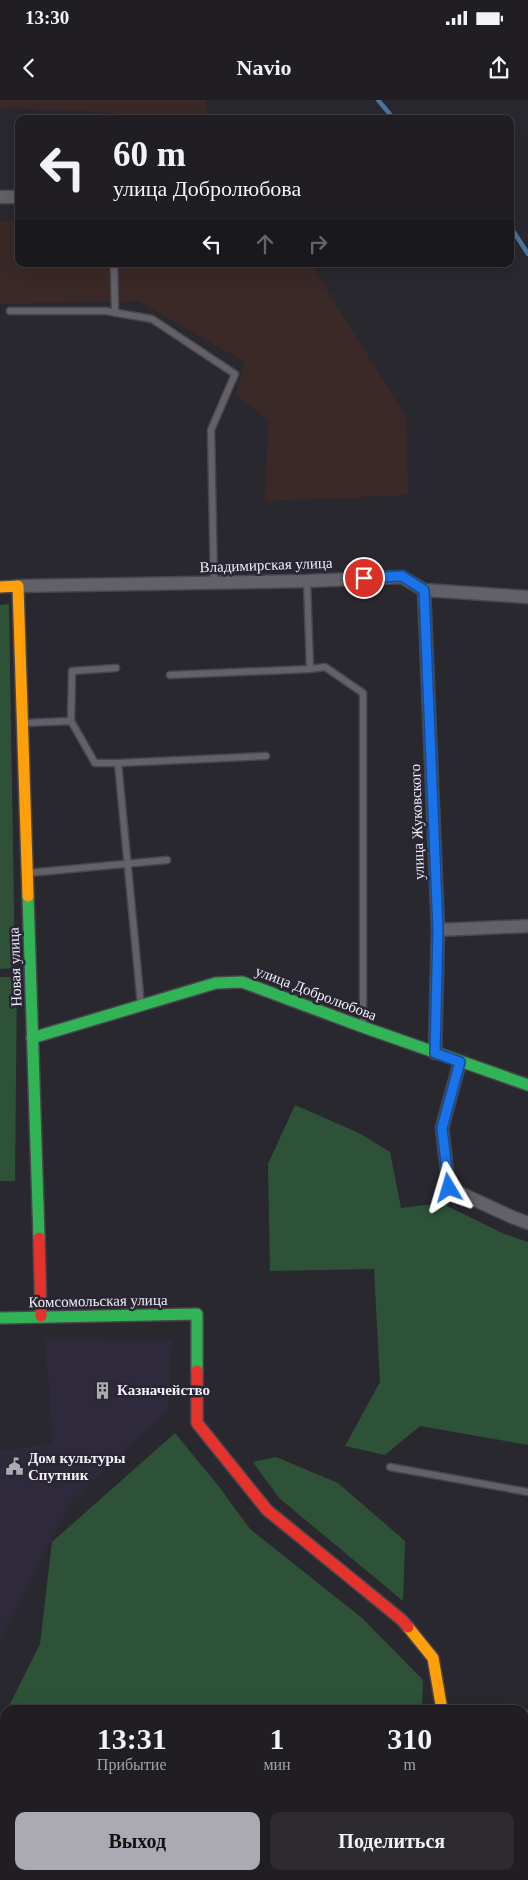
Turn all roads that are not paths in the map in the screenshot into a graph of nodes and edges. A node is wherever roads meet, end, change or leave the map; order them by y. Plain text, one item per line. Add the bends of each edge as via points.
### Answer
1 (15, 197) edge
2 (0, 198) edge
3 (114, 267) edge
4 (10, 311) dead end
5 (115, 312) junction
6 (307, 581) junction
7 (214, 583) junction
8 (18, 586) junction
9 (0, 587) edge
10 (424, 590) junction
11 (528, 597) edge
12 (116, 668) dead end
13 (310, 670) junction
14 (170, 676) dead end
15 (71, 721) junction
16 (23, 724) junction
17 (266, 756) dead end
18 (118, 763) junction
19 (167, 860) dead end
20 (128, 863) junction
21 (27, 873) junction
22 (528, 926) edge
23 (438, 930) junction
24 (141, 1006) junction
25 (363, 1028) junction
26 (32, 1038) junction
27 (435, 1053) junction
28 (460, 1062) junction
29 (528, 1085) edge
30 (528, 1223) edge
31 (41, 1316) junction
32 (0, 1318) edge
33 (390, 1467) dead end
34 (528, 1492) edge
35 (441, 1705) edge

1 - 2 street
3 - 5 lane
4 - 5 lane
5 - 7 lane via 152,319 235,374 211,430
6 - 7 street, Владимирская улица
6 - 10 street, Владимирская улица via 402,576
6 - 13 lane
7 - 8 street, Владимирская улица
8 - 9 street, Владимирская улица
8 - 16 street, Новая улица
10 - 11 street, Владимирская улица
10 - 23 street, улица Жуковского
12 - 15 lane via 72,671
13 - 14 lane
13 - 25 lane via 325,667 363,692
15 - 16 lane
15 - 18 lane via 95,763
16 - 21 street, Новая улица
17 - 18 lane
18 - 20 lane
19 - 20 lane
20 - 21 lane
20 - 24 lane
21 - 26 street, Новая улица
22 - 23 street
23 - 27 street, улица Жуковского
24 - 25 street, улица Добролюбова via 216,983 242,982
24 - 26 street, улица Добролюбова
25 - 27 street, улица Добролюбова
26 - 31 street, Новая улица
27 - 28 street, улица Добролюбова
28 - 29 street, улица Добролюбова
28 - 30 street via 442,1128 449,1188
31 - 32 street, Комсомольская улица
31 - 35 street, Комсомольская улица via 197,1314 197,1423 267,1510 402,1620 433,1658
33 - 34 lane

